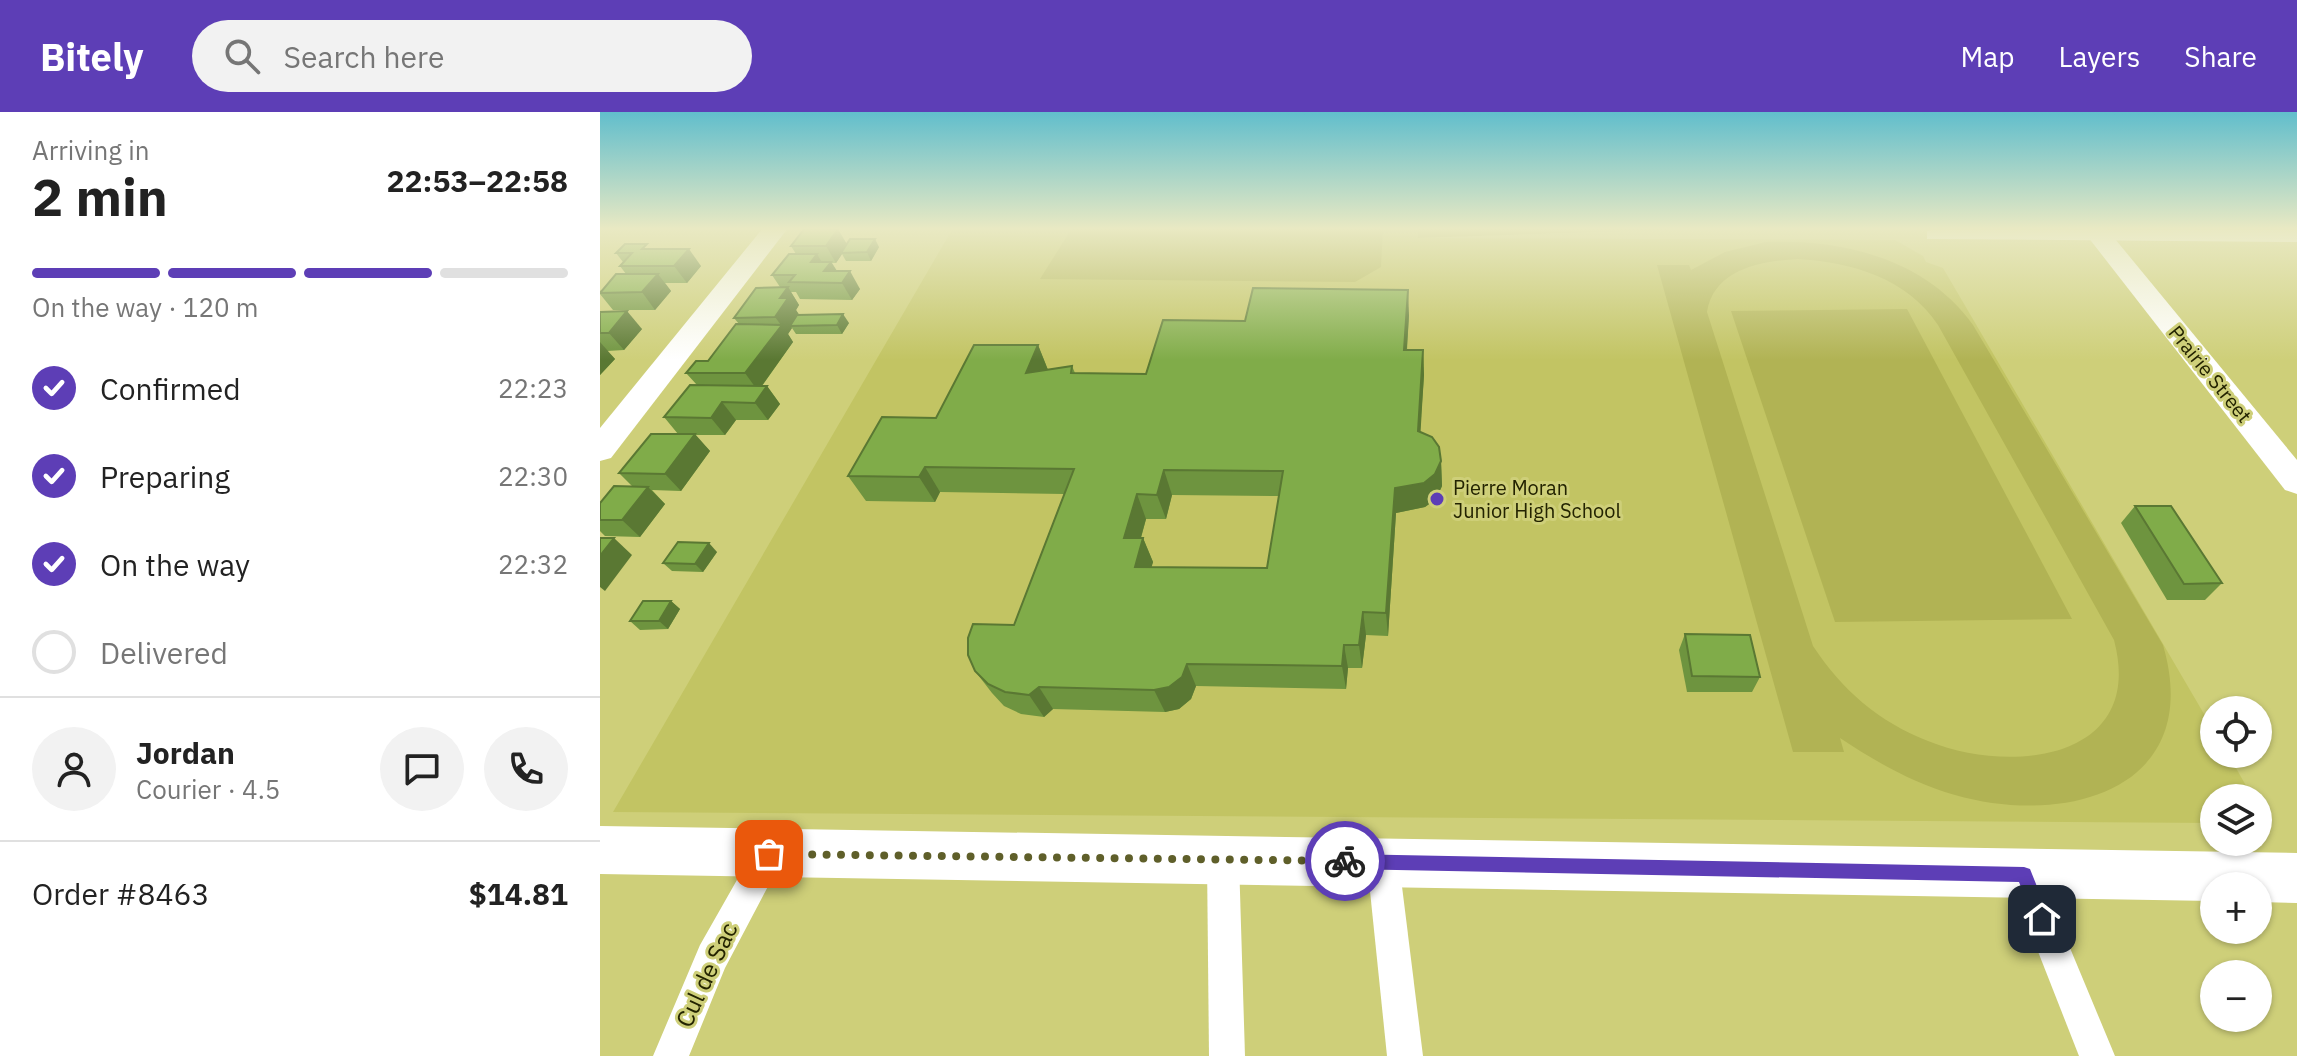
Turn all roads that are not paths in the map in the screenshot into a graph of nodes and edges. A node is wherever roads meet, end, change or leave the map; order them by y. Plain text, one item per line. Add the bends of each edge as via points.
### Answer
1 (741, 272) edge
2 (2128, 272) edge
3 (602, 446) edge
4 (2297, 482) edge
5 (600, 850) edge
6 (769, 854) junction
7 (1223, 860) junction
8 (1383, 862) junction
9 (2024, 875) junction
10 (2297, 878) edge
11 (671, 1056) edge
12 (1227, 1056) edge
13 (1405, 1056) edge
14 (2097, 1056) edge

1 - 3 main road
2 - 4 main road, Prairie Street
5 - 6 main road
6 - 7 main road
6 - 11 street, Cul de Sac via 712,957
7 - 8 main road
7 - 12 street
8 - 9 main road
8 - 13 street
9 - 10 main road
9 - 14 street

